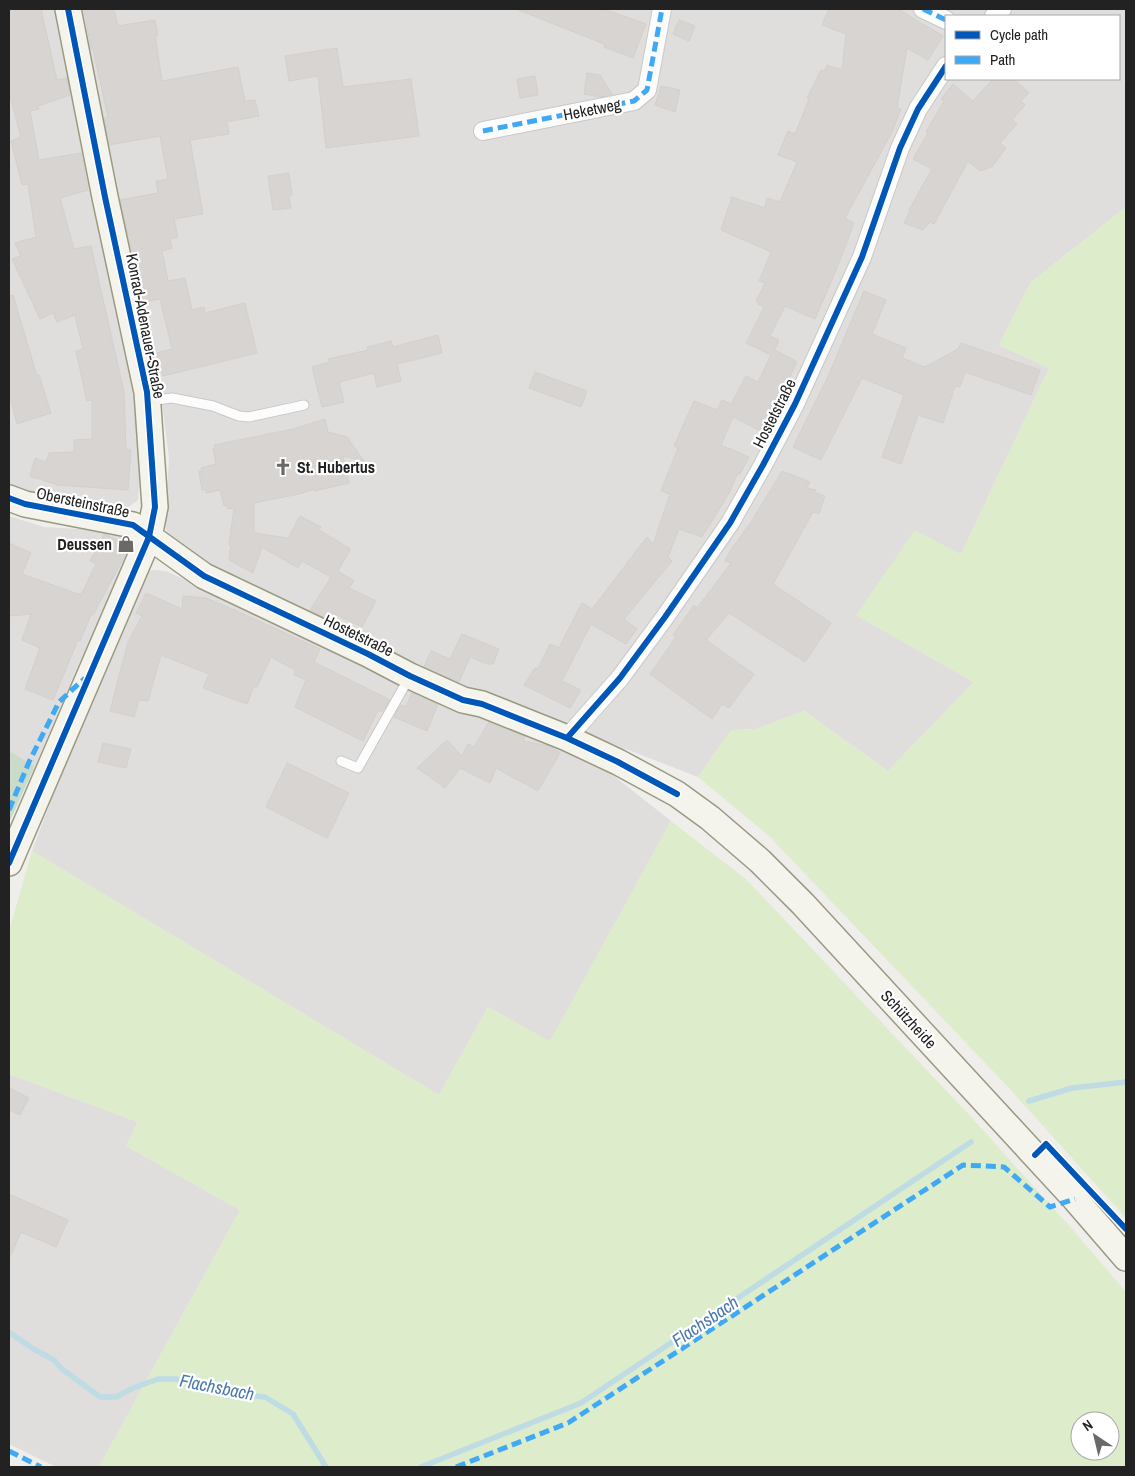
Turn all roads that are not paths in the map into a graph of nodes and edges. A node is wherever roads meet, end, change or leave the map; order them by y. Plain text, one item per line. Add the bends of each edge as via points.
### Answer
1 (68, 9) edge
2 (662, 9) edge
3 (924, 9) edge
4 (945, 20) edge
5 (945, 68) edge
6 (483, 131) dead end
7 (148, 400) junction
8 (304, 405) dead end
9 (9, 498) edge
10 (149, 537) junction
11 (410, 676) junction
12 (567, 738) junction
13 (341, 761) dead end
14 (678, 794) joint
15 (9, 863) edge
16 (1126, 1258) edge

1 - 7 street, Konrad-Adenauer-Straße
2 - 6 street, Heketweg via 647,90 634,100
3 - 4 street
5 - 12 street, Hostetstraße via 918,109 883,194 862,257 795,404 763,465 730,523 664,618 620,678
7 - 8 lane via 172,398 249,417
7 - 10 street, Konrad-Adenauer-Straße via 154,507
9 - 10 street, Obersteinstraße via 132,525
10 - 11 street, Hostetstraße via 204,576
10 - 15 street, Konrad-Adenauer-Straße
11 - 12 street, Hostetstraße via 463,700 482,704
11 - 13 lane via 358,768
12 - 14 street, Hostetstraße
14 - 16 street, Schützheide via 760,861 797,898 989,1104

